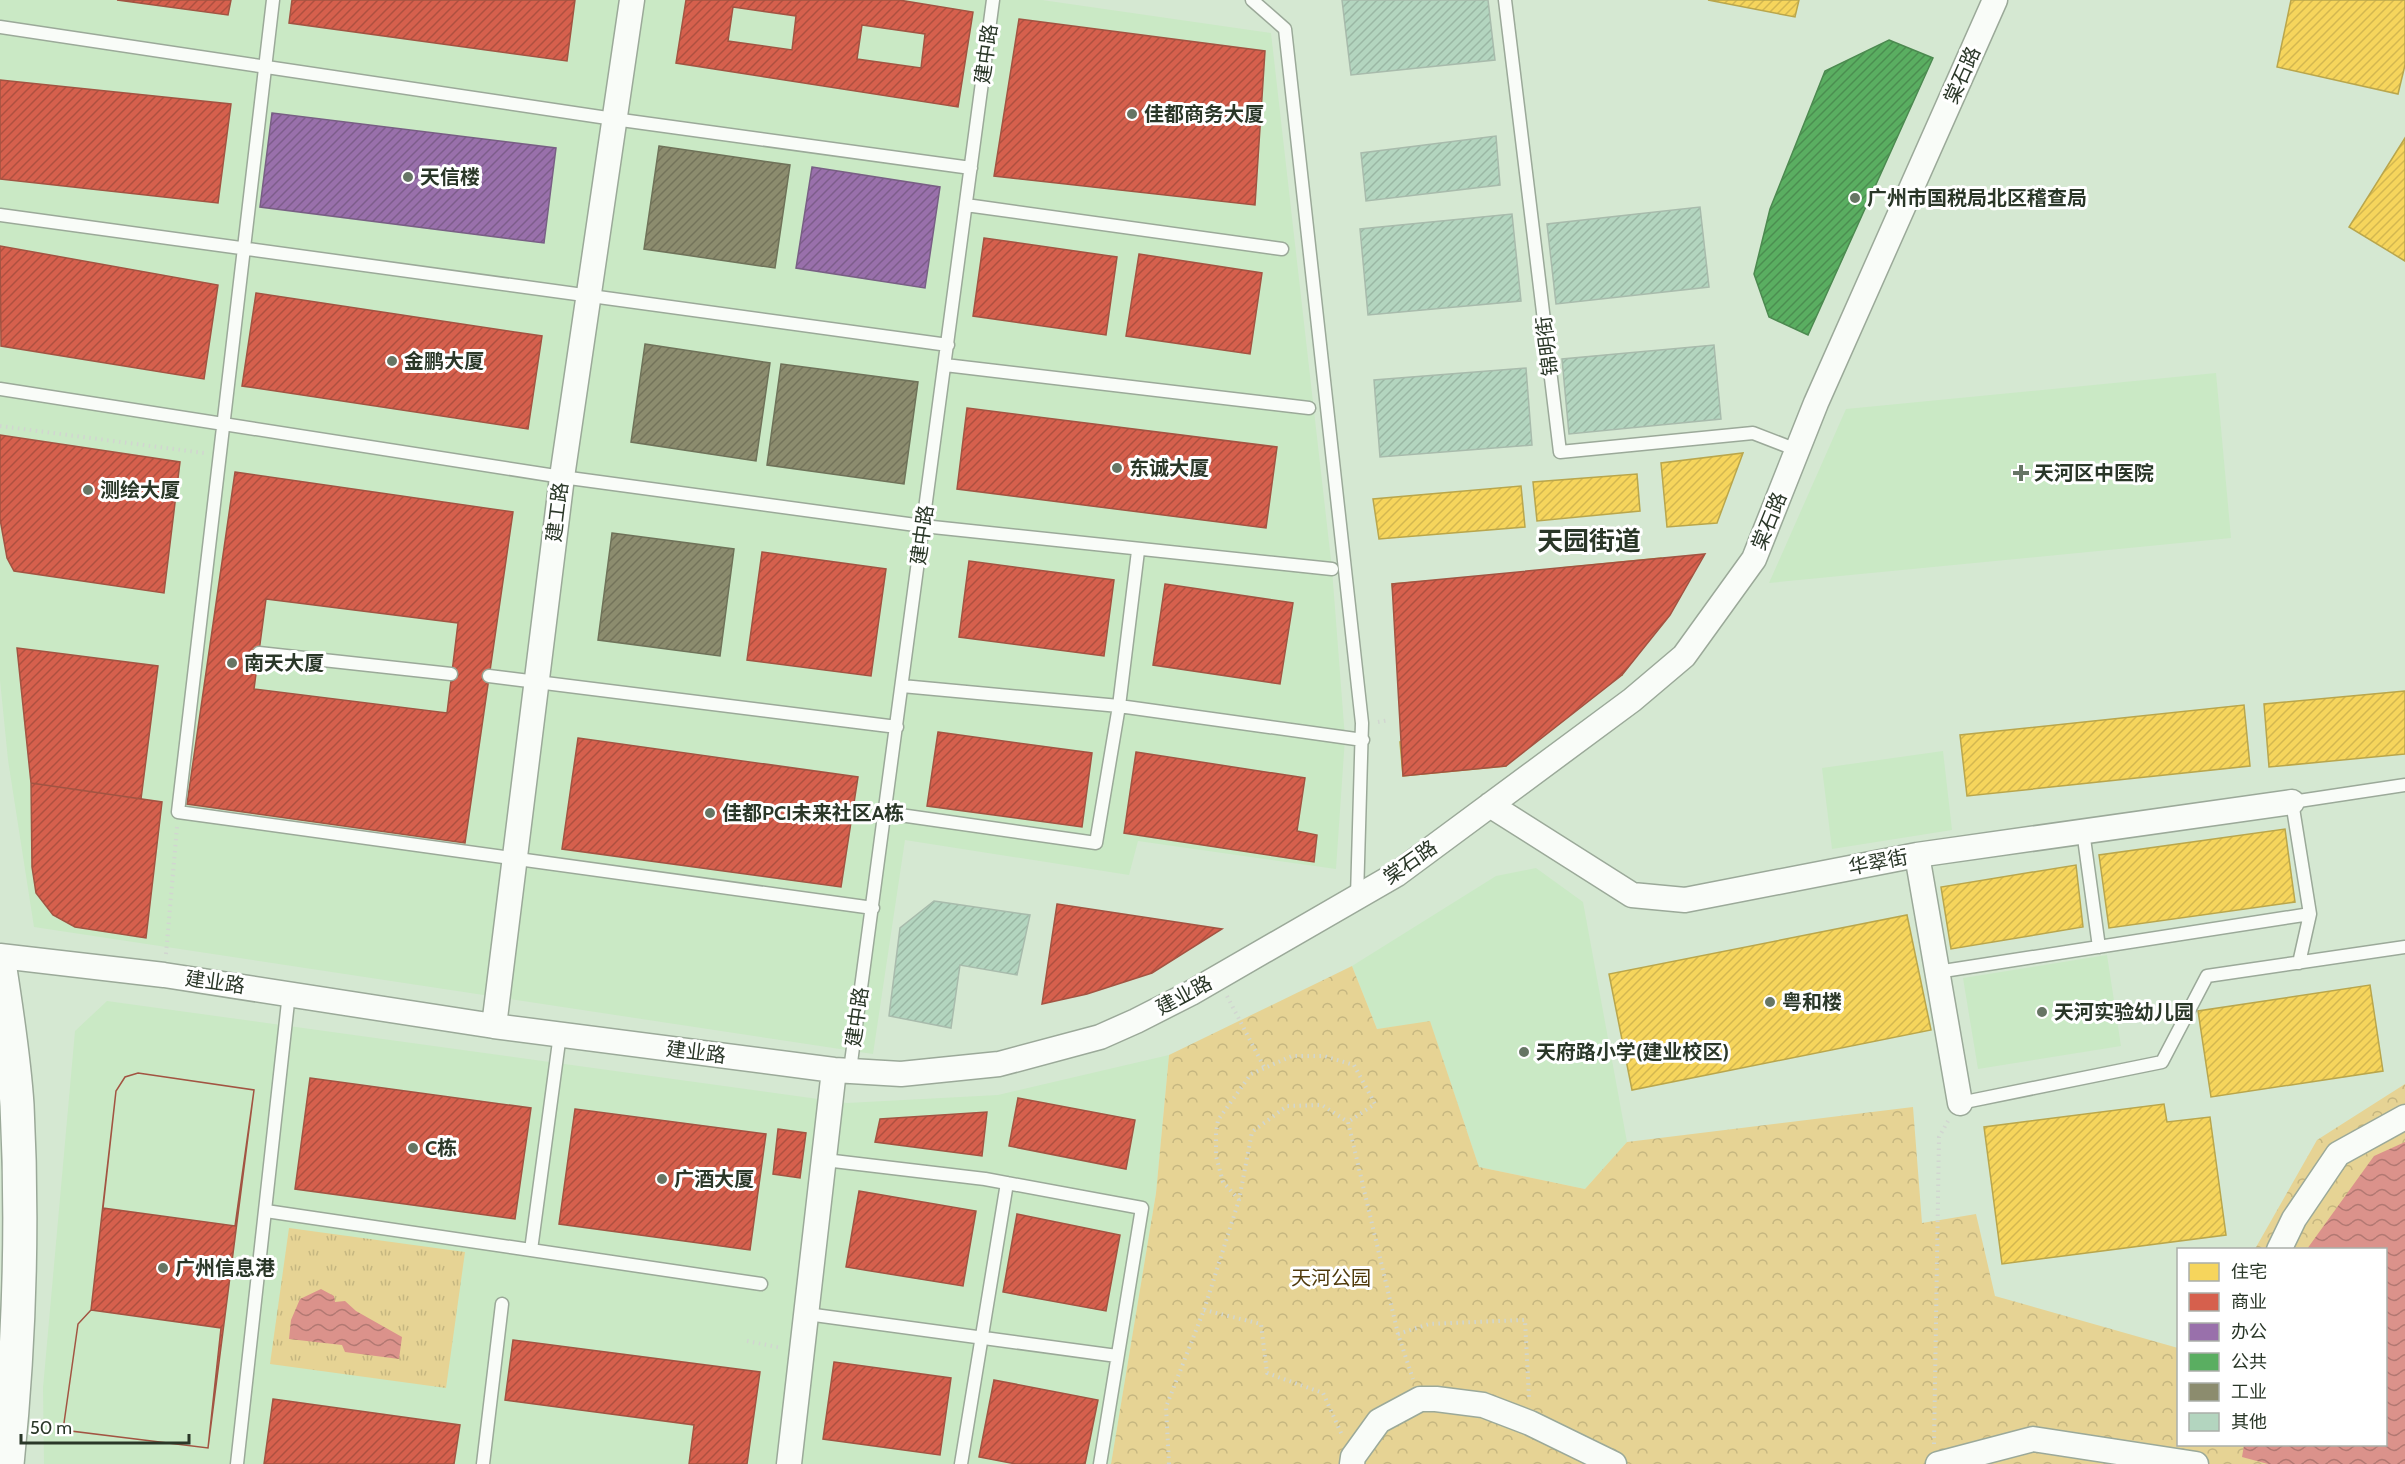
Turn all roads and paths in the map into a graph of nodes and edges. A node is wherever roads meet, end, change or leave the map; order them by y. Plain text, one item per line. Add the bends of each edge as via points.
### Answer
1 (273, 0) edge
2 (632, 0) edge
3 (993, 0) edge
4 (1252, 0) edge
5 (1504, 0) edge
6 (1995, 0) edge
7 (0, 27) edge
8 (265, 67) junction
9 (614, 119) junction
10 (971, 168) junction
11 (966, 205) junction
12 (0, 215) edge
13 (244, 248) junction
14 (1282, 249) dead end
15 (588, 293) junction
16 (948, 345) junction
17 (945, 365) junction
18 (0, 388) edge
19 (1309, 408) dead end
20 (223, 423) junction
21 (0, 426) edge
22 (1797, 450) junction
23 (220, 455) junction
24 (562, 477) junction
25 (924, 526) junction
26 (1138, 551) junction
27 (1332, 569) dead end
28 (259, 653) dead end
29 (452, 674) dead end
30 (489, 676) dead end
31 (536, 682) junction
32 (902, 686) junction
33 (1119, 706) junction
34 (897, 728) junction
35 (1363, 740) junction
36 (2405, 785) edge
37 (2292, 802) junction
38 (1490, 805) junction
39 (178, 812) junction
40 (886, 813) junction
41 (2083, 831) junction
42 (1917, 855) junction
43 (514, 857) junction
44 (1357, 897) junction
45 (873, 908) junction
46 (2310, 914) junction
47 (2099, 947) junction
48 (2405, 947) edge
49 (0, 956) edge
50 (2299, 963) junction
51 (0, 969) edge
52 (1937, 972) junction
53 (164, 975) junction
54 (1217, 978) junction
55 (289, 993) junction
56 (494, 1026) junction
57 (560, 1034) junction
58 (1264, 1067) junction
59 (842, 1070) junction
60 (17, 1102) junction
61 (1960, 1103) junction
62 (2405, 1118) edge
63 (1348, 1122) junction
64 (825, 1160) junction
65 (0, 1161) edge
66 (1007, 1183) junction
67 (1239, 1200) junction
68 (266, 1211) junction
69 (2280, 1248) edge
70 (531, 1250) junction
71 (761, 1284) dead end
72 (502, 1304) dead end
73 (1204, 1310) junction
74 (807, 1314) junction
75 (1398, 1334) junction
76 (982, 1338) junction
77 (747, 1341) dead end
78 (802, 1352) junction
79 (1118, 1356) junction
80 (1420, 1399) junction
81 (1530, 1423) junction
82 (2198, 1457) edge
83 (1936, 1458) edge
84 (1352, 1461) edge
85 (7, 1464) edge
86 (237, 1464) edge
87 (483, 1464) edge
88 (789, 1464) edge
89 (961, 1464) edge
90 (1100, 1464) edge
91 (1169, 1464) edge
92 (1614, 1464) edge

1 - 8 lane
2 - 9 street, 建工路
3 - 10 lane, 建中路
4 - 35 lane via 1285,29
5 - 22 lane, 锦明街 via 1560,452 1753,433
6 - 22 street, 棠石路
7 - 8 lane
8 - 9 lane
8 - 13 lane
9 - 10 lane
9 - 15 street, 建工路
10 - 11 lane, 建中路
11 - 14 lane
11 - 16 lane, 建中路
12 - 13 lane
13 - 15 lane
13 - 20 lane
15 - 16 lane
15 - 24 street, 建工路
16 - 17 lane, 建中路
17 - 19 lane
17 - 25 lane, 建中路
18 - 20 lane
20 - 23 lane
20 - 24 lane
21 - 23 path
22 - 38 street, 棠石路 via 1754,559 1684,656 1632,700
23 - 39 lane via 204,646
24 - 25 lane
24 - 31 street, 建工路
25 - 26 lane
25 - 32 lane, 建中路
26 - 27 lane
26 - 33 lane
28 - 29 lane
30 - 31 lane
31 - 34 lane
31 - 43 street, 建工路
32 - 33 lane
32 - 34 lane, 建中路
33 - 35 lane
33 - 40 lane via 1096,843
34 - 40 lane, 建中路
35 - 44 lane
36 - 37 lane
37 - 41 street, 华翠街
37 - 46 lane
38 - 42 street, 华翠街 via 1632,895 1685,900
38 - 44 street, 棠石路 via 1397,874
39 - 43 lane
39 - 53 path
40 - 45 lane, 建中路
41 - 42 street, 华翠街
41 - 47 lane
42 - 52 street
43 - 45 lane
43 - 56 street, 建工路
44 - 54 street, 建业路
45 - 59 lane, 建中路
46 - 47 lane
46 - 50 lane
47 - 52 lane
48 - 50 lane
49 - 53 street, 建业路
50 - 61 lane via 2207,976 2162,1062
51 - 60 highway
52 - 61 street
53 - 55 street, 建业路
54 - 58 path
54 - 59 street, 建业路 via 1100,1037 999,1064 901,1074
55 - 56 street, 建业路
55 - 68 lane
56 - 57 street, 建业路
57 - 59 street, 建业路
57 - 70 lane
58 - 63 path via 1292,1056 1324,1056 1354,1065 1375,1104
58 - 67 path via 1251,1074 1218,1120 1216,1156 1223,1182
59 - 64 street, 建中路
60 - 65 highway
60 - 85 highway via 15,1386
61 - 83 path via 1939,1137
62 - 69 street via 2338,1154 2294,1219
63 - 67 path via 1322,1106 1287,1106 1252,1132
63 - 75 path
64 - 66 lane
64 - 74 street, 建中路
66 - 76 lane
66 - 79 lane via 1142,1208
67 - 73 path
68 - 70 lane
68 - 86 lane
70 - 71 lane
72 - 87 lane
73 - 84 path via 1261,1324 1267,1373 1323,1394
73 - 91 path via 1166,1407
74 - 76 lane
74 - 78 street, 建中路
75 - 80 path
75 - 81 path via 1429,1324 1525,1320
76 - 79 lane
76 - 89 lane
77 - 78 path
78 - 88 street, 建中路
79 - 90 lane
80 - 81 street via 1484,1405
80 - 84 street via 1379,1421
81 - 92 street
82 - 83 street via 2033,1439

